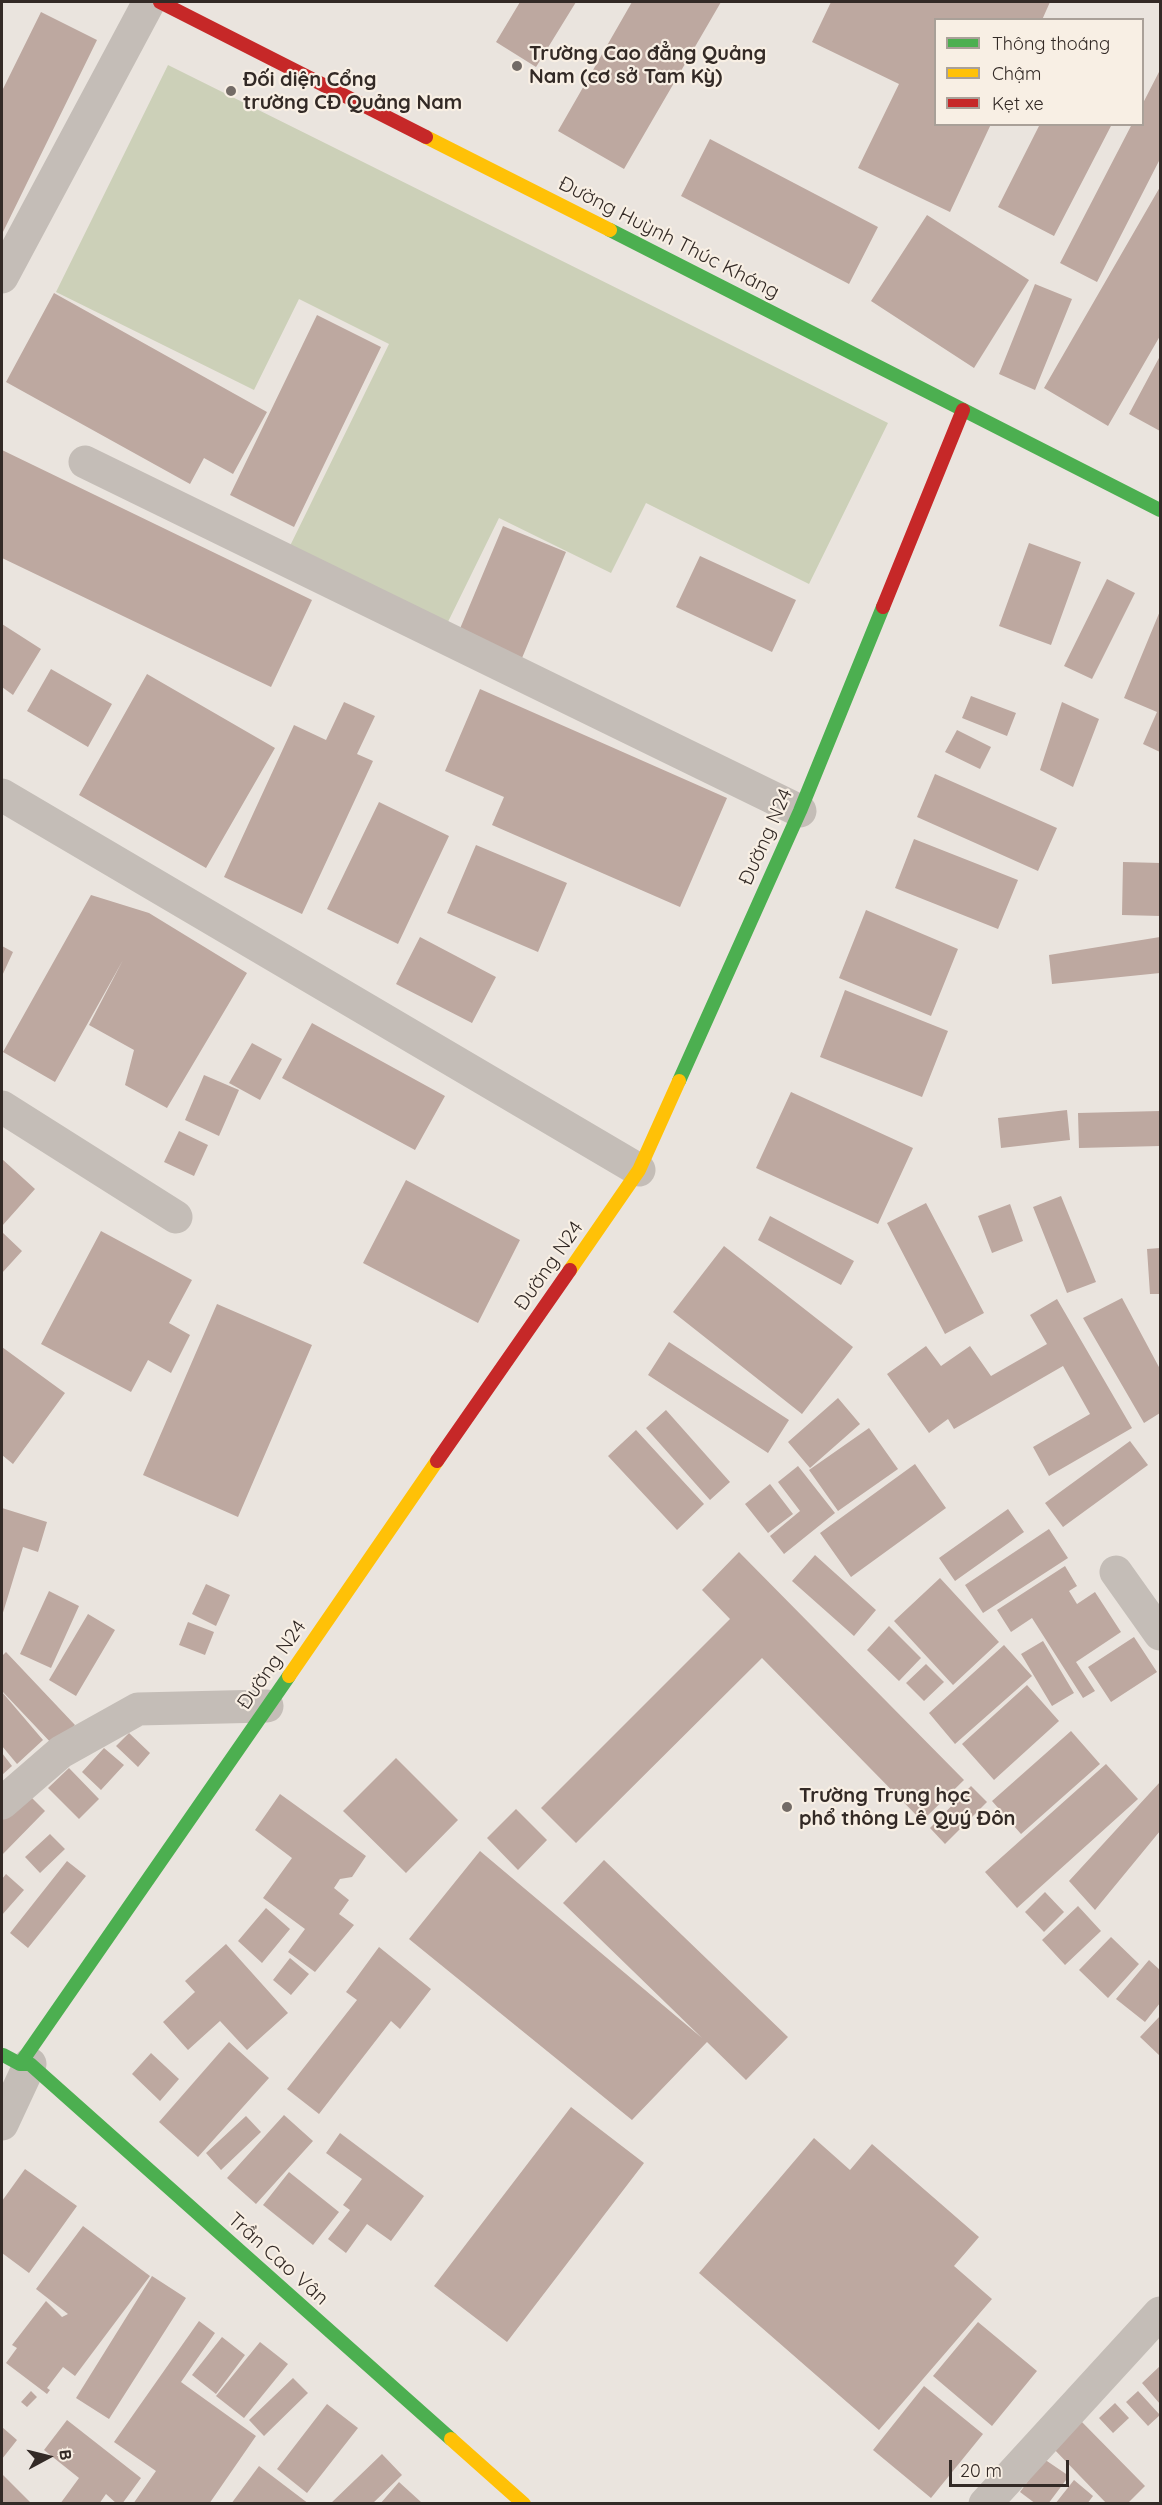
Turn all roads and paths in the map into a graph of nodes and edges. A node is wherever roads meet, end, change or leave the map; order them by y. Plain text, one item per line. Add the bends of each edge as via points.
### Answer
1 (149, 2) edge
2 (160, 2) edge
3 (2, 277) edge
4 (963, 410) junction
5 (85, 462) dead end
6 (1161, 510) edge
7 (2, 795) edge
8 (800, 811) junction
9 (2, 1107) edge
10 (639, 1170) junction
11 (176, 1217) dead end
12 (1116, 1572) dead end
13 (1161, 1634) edge
14 (267, 1706) junction
15 (2, 1803) edge
16 (17, 2061) edge
17 (2, 2124) edge
18 (1161, 2313) edge
19 (524, 2504) edge
20 (985, 2504) edge

1 - 3 street
2 - 4 street, Đường Huỳnh Thúc Kháng
4 - 6 street, Đường Huỳnh Thúc Kháng
4 - 8 street, Đường N24
5 - 8 street
7 - 10 street
8 - 10 street, Đường N24
9 - 11 street
10 - 14 street, Đường N24
12 - 13 street
14 - 15 street via 138,1709 61,1752
14 - 16 street, Đường N24
16 - 17 street
16 - 19 street, Trần Cao Vân
18 - 20 street

